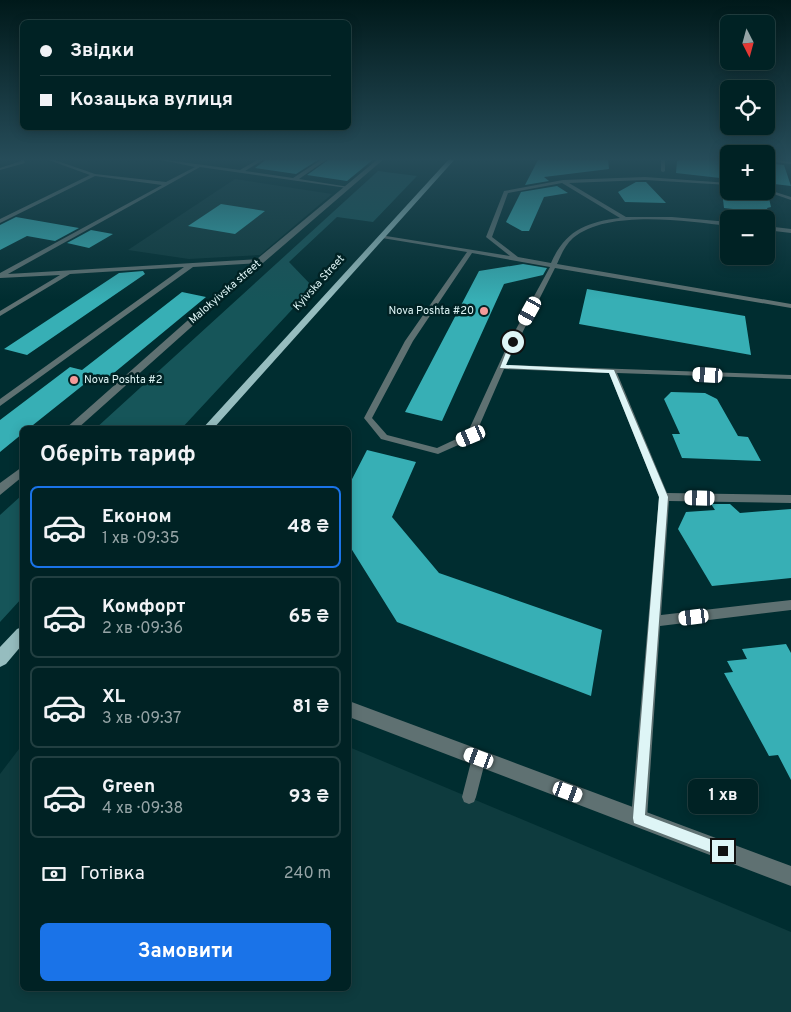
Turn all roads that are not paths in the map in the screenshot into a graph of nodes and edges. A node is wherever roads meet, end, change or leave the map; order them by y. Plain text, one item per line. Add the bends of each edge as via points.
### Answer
1 (32, 205) edge
2 (128, 205) edge
3 (326, 205) edge
4 (410, 205) edge
5 (500, 205) edge
6 (603, 205) edge
7 (625, 219) junction
8 (0, 221) edge
9 (720, 223) edge
10 (775, 229) edge
11 (791, 231) edge
12 (382, 236) junction
13 (471, 251) junction
14 (518, 259) junction
15 (260, 261) junction
16 (552, 265) junction
17 (190, 266) junction
18 (72, 270) junction
19 (0, 276) edge
20 (791, 306) edge
21 (0, 314) edge
22 (502, 367) junction
23 (612, 371) junction
24 (791, 377) edge
25 (0, 402) edge
26 (73, 426) edge
27 (210, 426) edge
28 (20, 472) edge
29 (0, 490) edge
30 (664, 497) junction
31 (791, 499) edge
32 (791, 605) edge
33 (655, 621) junction
34 (20, 636) edge
35 (0, 659) edge
36 (351, 710) edge
37 (479, 758) junction
38 (469, 797) dead end
39 (639, 818) junction
40 (791, 876) edge

1 - 8 lane
2 - 19 lane
3 - 15 street, Malokyivska street
4 - 12 main road, Kyivska Street
5 - 14 lane via 488,237
6 - 7 lane
7 - 9 lane via 668,218
7 - 16 lane via 576,232
10 - 11 lane
12 - 13 lane
12 - 27 main road, Kyivska Street
13 - 14 lane
13 - 22 lane via 409,341 368,418 384,437 438,451 471,436
14 - 16 lane
15 - 17 lane
15 - 26 street, Malokyivska street
16 - 20 lane
16 - 22 lane via 548,279
17 - 18 lane
17 - 25 lane
18 - 19 lane
18 - 21 lane
22 - 23 lane
23 - 24 lane
23 - 30 lane
28 - 29 street
30 - 31 lane
30 - 33 lane
32 - 33 lane
33 - 39 lane
34 - 35 main road
36 - 37 street
37 - 38 lane
37 - 39 street
39 - 40 street

